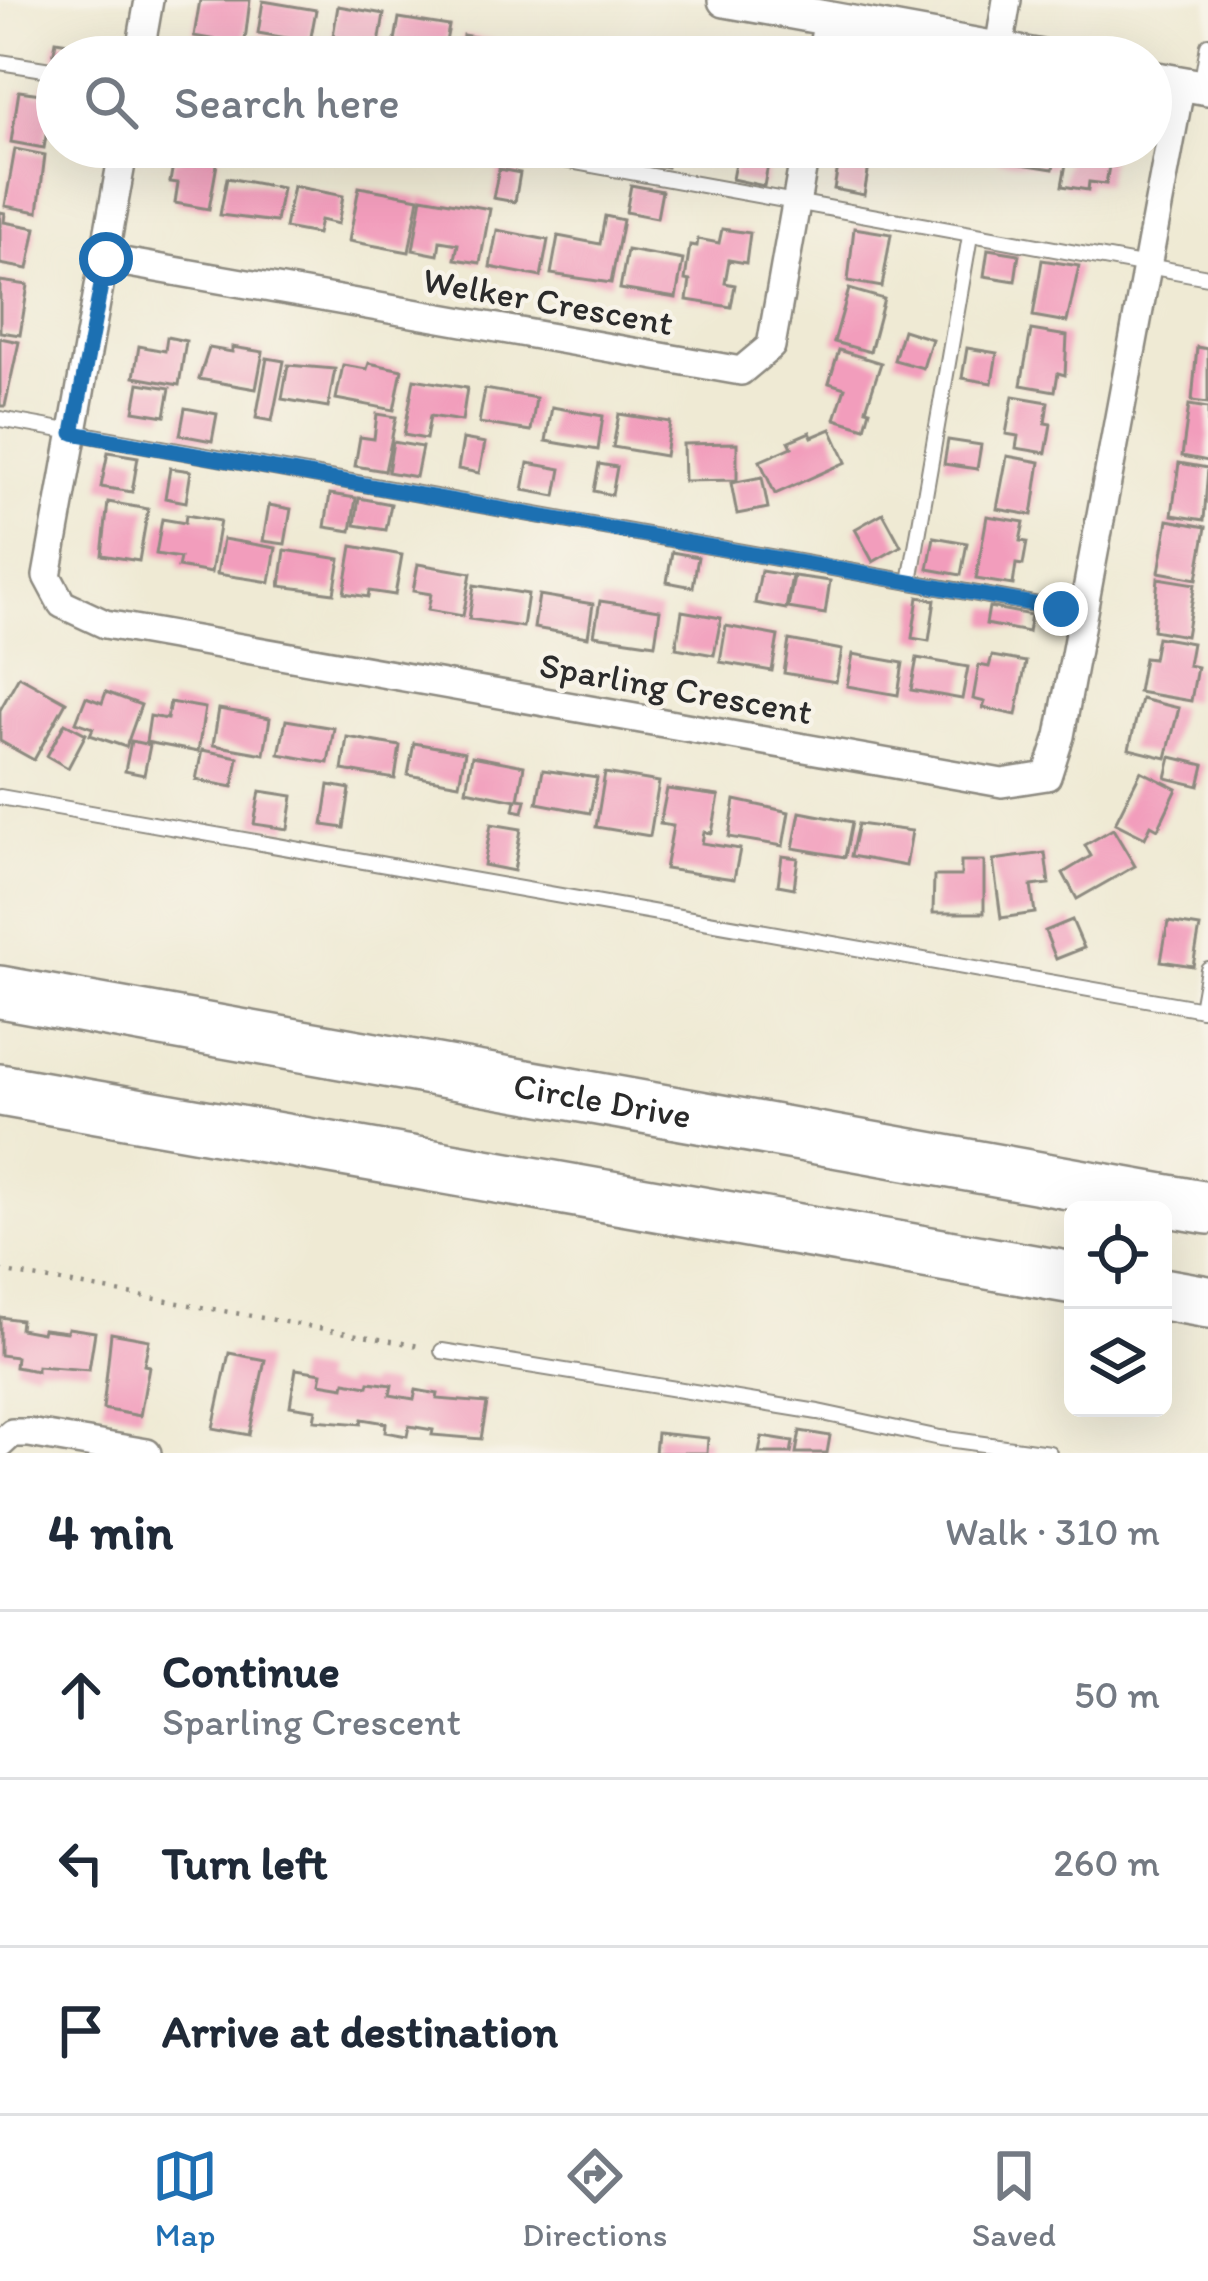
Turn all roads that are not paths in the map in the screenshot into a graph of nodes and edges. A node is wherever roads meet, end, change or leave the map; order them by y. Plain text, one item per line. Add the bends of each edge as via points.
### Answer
1 (149, 0) edge
2 (725, 0) edge
3 (1007, 0) edge
4 (828, 19) junction
5 (143, 36) edge
6 (825, 36) edge
7 (925, 36) edge
8 (1001, 36) edge
9 (1208, 45) edge
10 (0, 62) edge
11 (36, 68) edge
12 (1185, 84) edge
13 (1172, 150) edge
14 (121, 168) edge
15 (609, 168) edge
16 (802, 168) edge
17 (1168, 168) edge
18 (796, 202) junction
19 (970, 236) junction
20 (106, 259) junction
21 (1149, 266) junction
22 (1208, 277) edge
23 (0, 419) edge
24 (73, 433) junction
25 (910, 582) junction
26 (1084, 613) junction
27 (0, 797) edge
28 (1208, 969) edge
29 (0, 974) edge
30 (0, 992) edge
31 (96, 1006) junction
32 (1204, 1010) edge
33 (0, 1090) edge
34 (0, 1102) edge
35 (363, 1154) junction
36 (1208, 1208) edge
37 (1064, 1276) edge
38 (1172, 1296) edge
39 (1208, 1302) edge
40 (442, 1351) road end
41 (0, 1444) edge
42 (148, 1453) edge
43 (1049, 1453) edge

1 - 5 street
2 - 4 street
3 - 8 street
4 - 6 street
4 - 7 street
9 - 12 lane
10 - 11 lane
12 - 13 street, Sparling Crescent
14 - 20 street, Sparling Crescent
15 - 18 lane
16 - 18 street, Welker Crescent
17 - 21 street, Sparling Crescent
18 - 19 lane
18 - 20 street, Welker Crescent via 771,346 741,371
19 - 21 lane
19 - 25 lane
20 - 24 street, Sparling Crescent
21 - 22 lane
21 - 26 street, Sparling Crescent
23 - 24 lane
24 - 25 lane
24 - 26 street, Sparling Crescent via 47,576 62,604 105,624 1002,783 1047,776
25 - 26 lane
27 - 32 lane
28 - 32 lane
29 - 31 highway
30 - 31 highway, Circle Drive
31 - 36 highway, Circle Drive
33 - 35 highway
34 - 35 highway
35 - 37 highway
38 - 39 highway
40 - 43 lane
41 - 42 street via 29,1432

